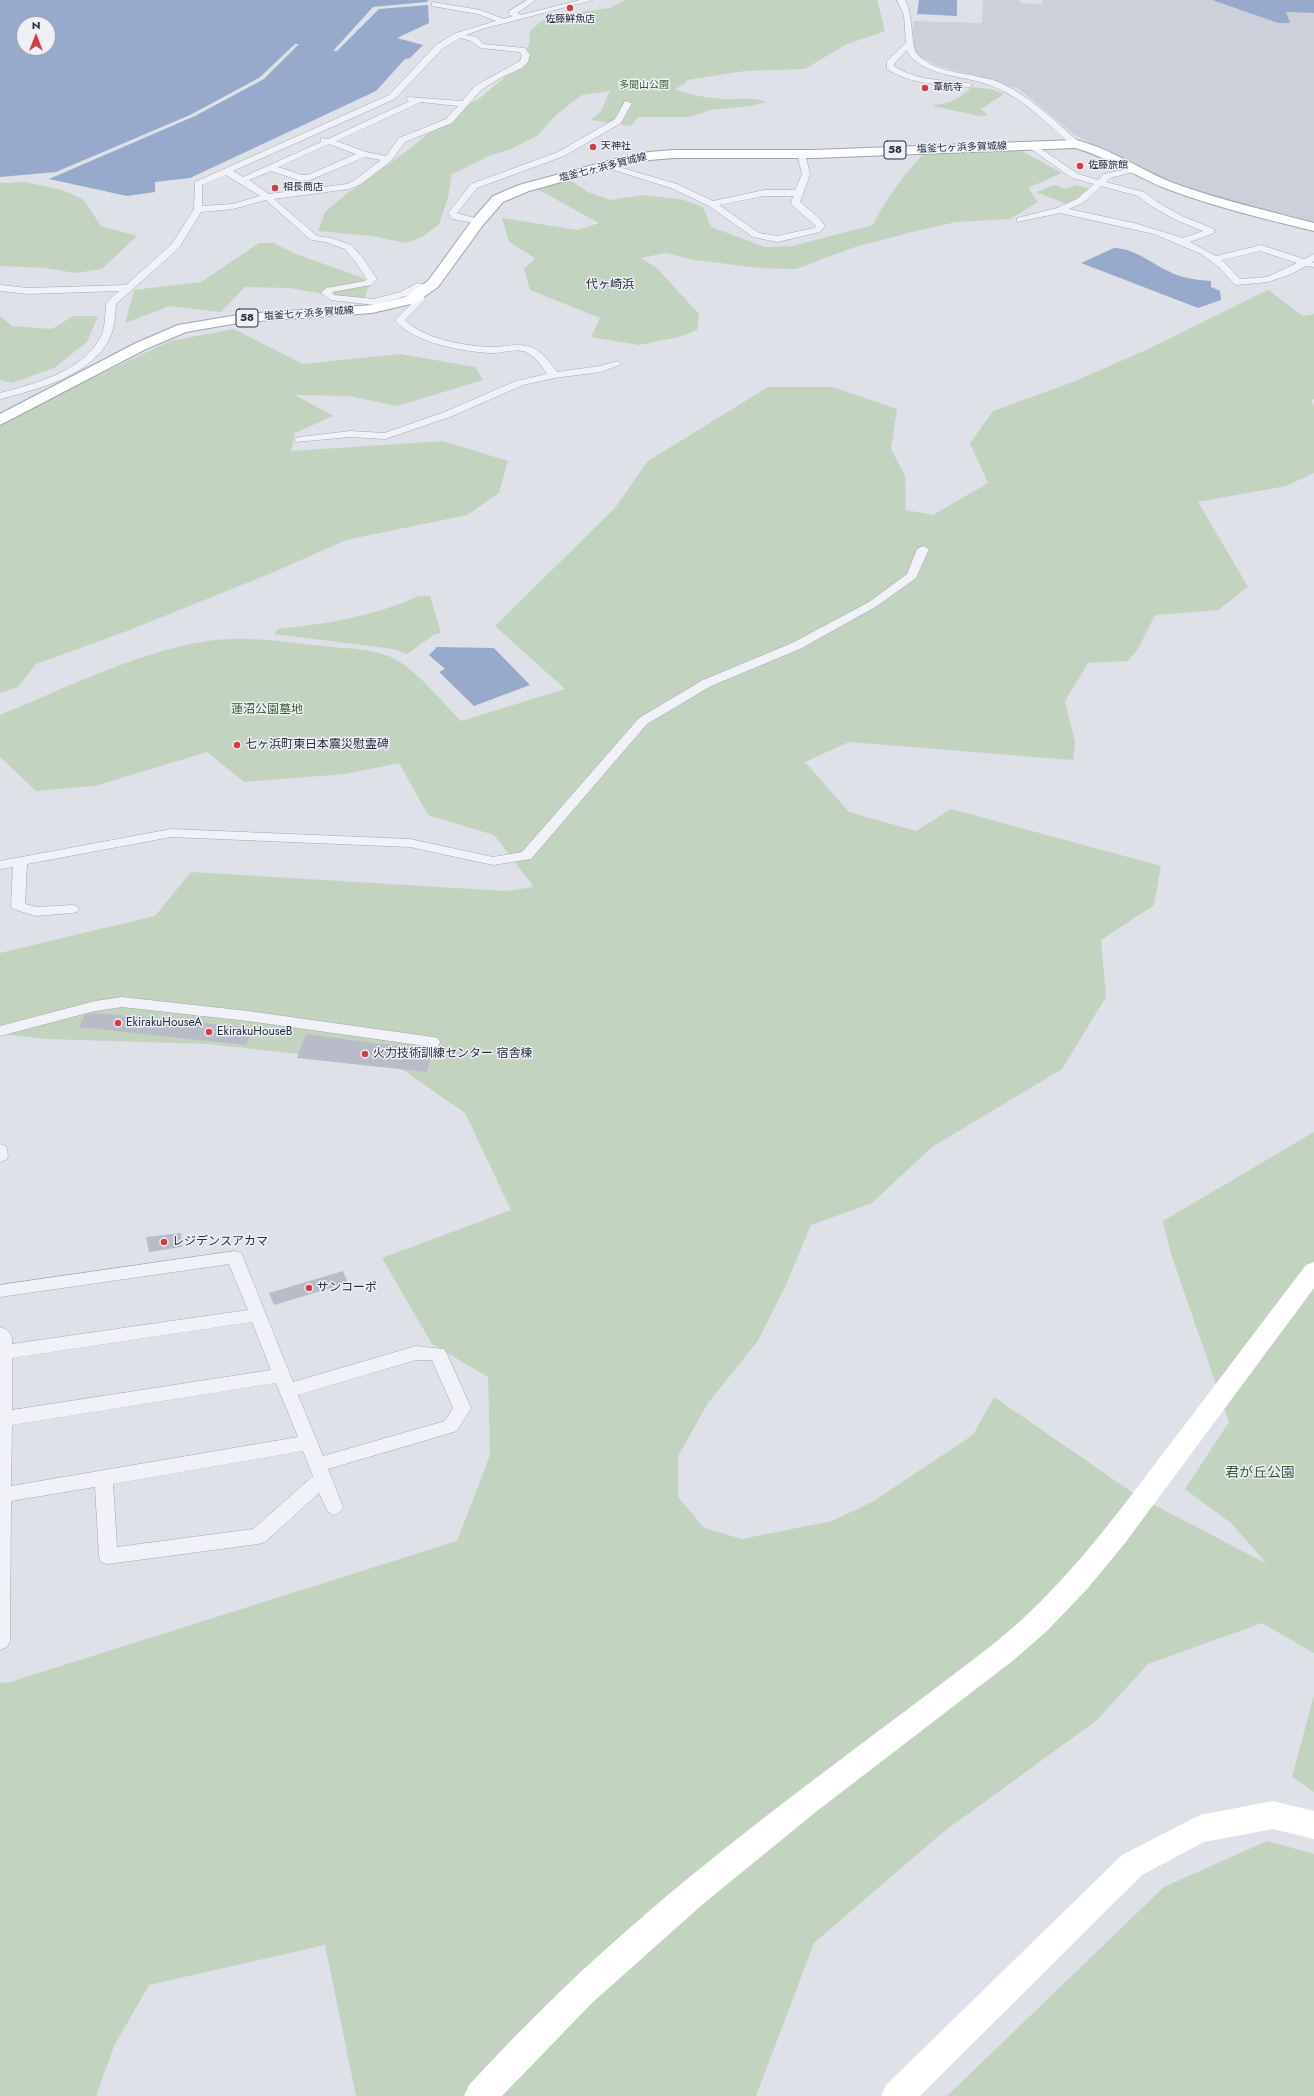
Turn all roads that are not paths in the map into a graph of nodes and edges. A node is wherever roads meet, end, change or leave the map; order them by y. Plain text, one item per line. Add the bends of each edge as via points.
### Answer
1 (532, 0) edge
2 (589, 0) edge
3 (901, 0) edge
4 (472, 3) dead end
5 (435, 4) dead end
6 (462, 8) junction
7 (520, 17) junction
8 (502, 21) junction
9 (459, 35) junction
10 (909, 44) junction
11 (392, 96) junction
12 (420, 100) junction
13 (1022, 100) junction
14 (628, 103) dead end
15 (465, 104) junction
16 (306, 135) junction
17 (330, 142) junction
18 (1076, 144) junction
19 (1031, 145) junction
20 (364, 154) junction
21 (801, 154) junction
22 (388, 159) junction
23 (605, 166) junction
24 (271, 168) junction
25 (1134, 169) junction
26 (226, 171) junction
27 (243, 180) junction
28 (1099, 182) junction
29 (798, 193) junction
30 (267, 198) junction
31 (712, 204) junction
32 (198, 209) junction
33 (1060, 210) junction
34 (1020, 220) dead end
35 (478, 222) junction
36 (1314, 227) edge
37 (1184, 241) junction
38 (1314, 257) edge
39 (1216, 259) junction
40 (1310, 265) edge
41 (0, 288) edge
42 (129, 288) junction
43 (424, 292) junction
44 (617, 364) dead end
45 (554, 375) junction
46 (0, 396) edge
47 (0, 420) edge
48 (300, 440) dead end
49 (923, 548) dead end
50 (20, 862) junction
51 (0, 865) edge
52 (72, 909) dead end
53 (0, 1031) edge
54 (433, 1042) dead end
55 (0, 1150) edge
56 (0, 1156) edge
57 (1314, 1271) edge
58 (0, 1291) edge
59 (258, 1315) junction
60 (0, 1334) edge
61 (4, 1352) junction
62 (282, 1375) junction
63 (288, 1391) junction
64 (3, 1419) junction
65 (308, 1443) junction
66 (320, 1472) junction
67 (104, 1478) junction
68 (1, 1503) edge
69 (334, 1507) dead end
70 (0, 1641) edge
71 (1314, 1825) edge
72 (480, 2096) edge
73 (897, 2096) edge

1 - 7 street via 512,13
2 - 7 street
3 - 10 street via 910,24
4 - 6 street
5 - 6 street
6 - 8 street
7 - 8 street
8 - 9 street
9 - 11 street via 440,46
9 - 15 street via 482,46 522,50 526,55 524,62 519,66 478,88
10 - 13 street via 910,53 920,61 938,69 997,85
10 - 13 street via 890,63 890,67 896,72 915,78 984,86
11 - 12 street
11 - 16 street
12 - 15 street
12 - 17 street
13 - 18 street
14 - 35 street via 618,121 561,154 474,186 452,213 455,217
15 - 22 street via 450,121 402,140
16 - 17 street
16 - 26 street
17 - 20 street
17 - 24 street
18 - 19 main road, 塩釜七ヶ浜多賀城線 / 58
18 - 25 main road, 塩釜七ヶ浜多賀城線 / 58 via 1086,146
19 - 21 main road, 塩釜七ヶ浜多賀城線 / 58
19 - 28 street via 1075,176
20 - 22 street
20 - 24 street via 310,177 301,178
21 - 23 main road, 塩釜七ヶ浜多賀城線 / 58 via 660,155
21 - 29 street via 806,174
22 - 30 street via 349,186
23 - 31 street via 668,184
23 - 35 main road, 塩釜七ヶ浜多賀城線 / 58 via 504,196 492,204
24 - 27 street
25 - 28 street via 1107,176
25 - 36 main road, 塩釜七ヶ浜多賀城線 / 58 via 1170,186 1206,198
26 - 27 street
26 - 32 street via 198,184
27 - 30 street
28 - 33 street via 1080,200
28 - 37 street via 1141,194 1179,218 1211,231
29 - 31 street via 764,193
29 - 31 street via 796,203 821,226 817,230 787,238 756,235
30 - 32 street via 219,210
30 - 43 street via 314,238 348,247 372,280 368,283 333,288 327,291 327,296 374,302 403,294 418,286
32 - 42 street via 176,246
33 - 34 street
33 - 37 street via 1118,222
35 - 43 main road, 塩釜七ヶ浜多賀城線 / 58
37 - 39 street
38 - 40 street
39 - 40 street via 1261,248
39 - 40 street via 1237,282 1275,278
41 - 42 street via 28,291
42 - 46 street via 112,303 105,339 91,355 47,382
43 - 45 street via 400,320 403,326 432,340 492,350 530,350
43 - 47 main road, 塩釜七ヶ浜多賀城線 / 58 via 398,304 372,309 236,319 184,328 141,346
44 - 45 street via 602,370
45 - 48 street via 520,383 432,420 385,436 350,434
49 - 50 street via 912,576 872,604 796,646 707,683 642,721 526,856 493,861 410,843 171,833
50 - 51 street
50 - 52 street via 18,906 36,912
53 - 54 street via 95,1006 122,1002 248,1016
55 - 56 street
57 - 72 street via 1082,1577 1018,1640 657,1924 514,2057
58 - 59 street via 235,1257
59 - 61 street
59 - 62 street
60 - 61 street via 4,1337
61 - 64 street
62 - 63 street
62 - 64 street
63 - 65 street
63 - 66 street via 416,1353 438,1354 462,1408 451,1426
64 - 68 street
65 - 66 street
65 - 67 street
66 - 67 street via 258,1536 108,1556
66 - 69 street
67 - 68 street
68 - 70 street
71 - 73 street via 1273,1814 1200,1829 1132,1865

